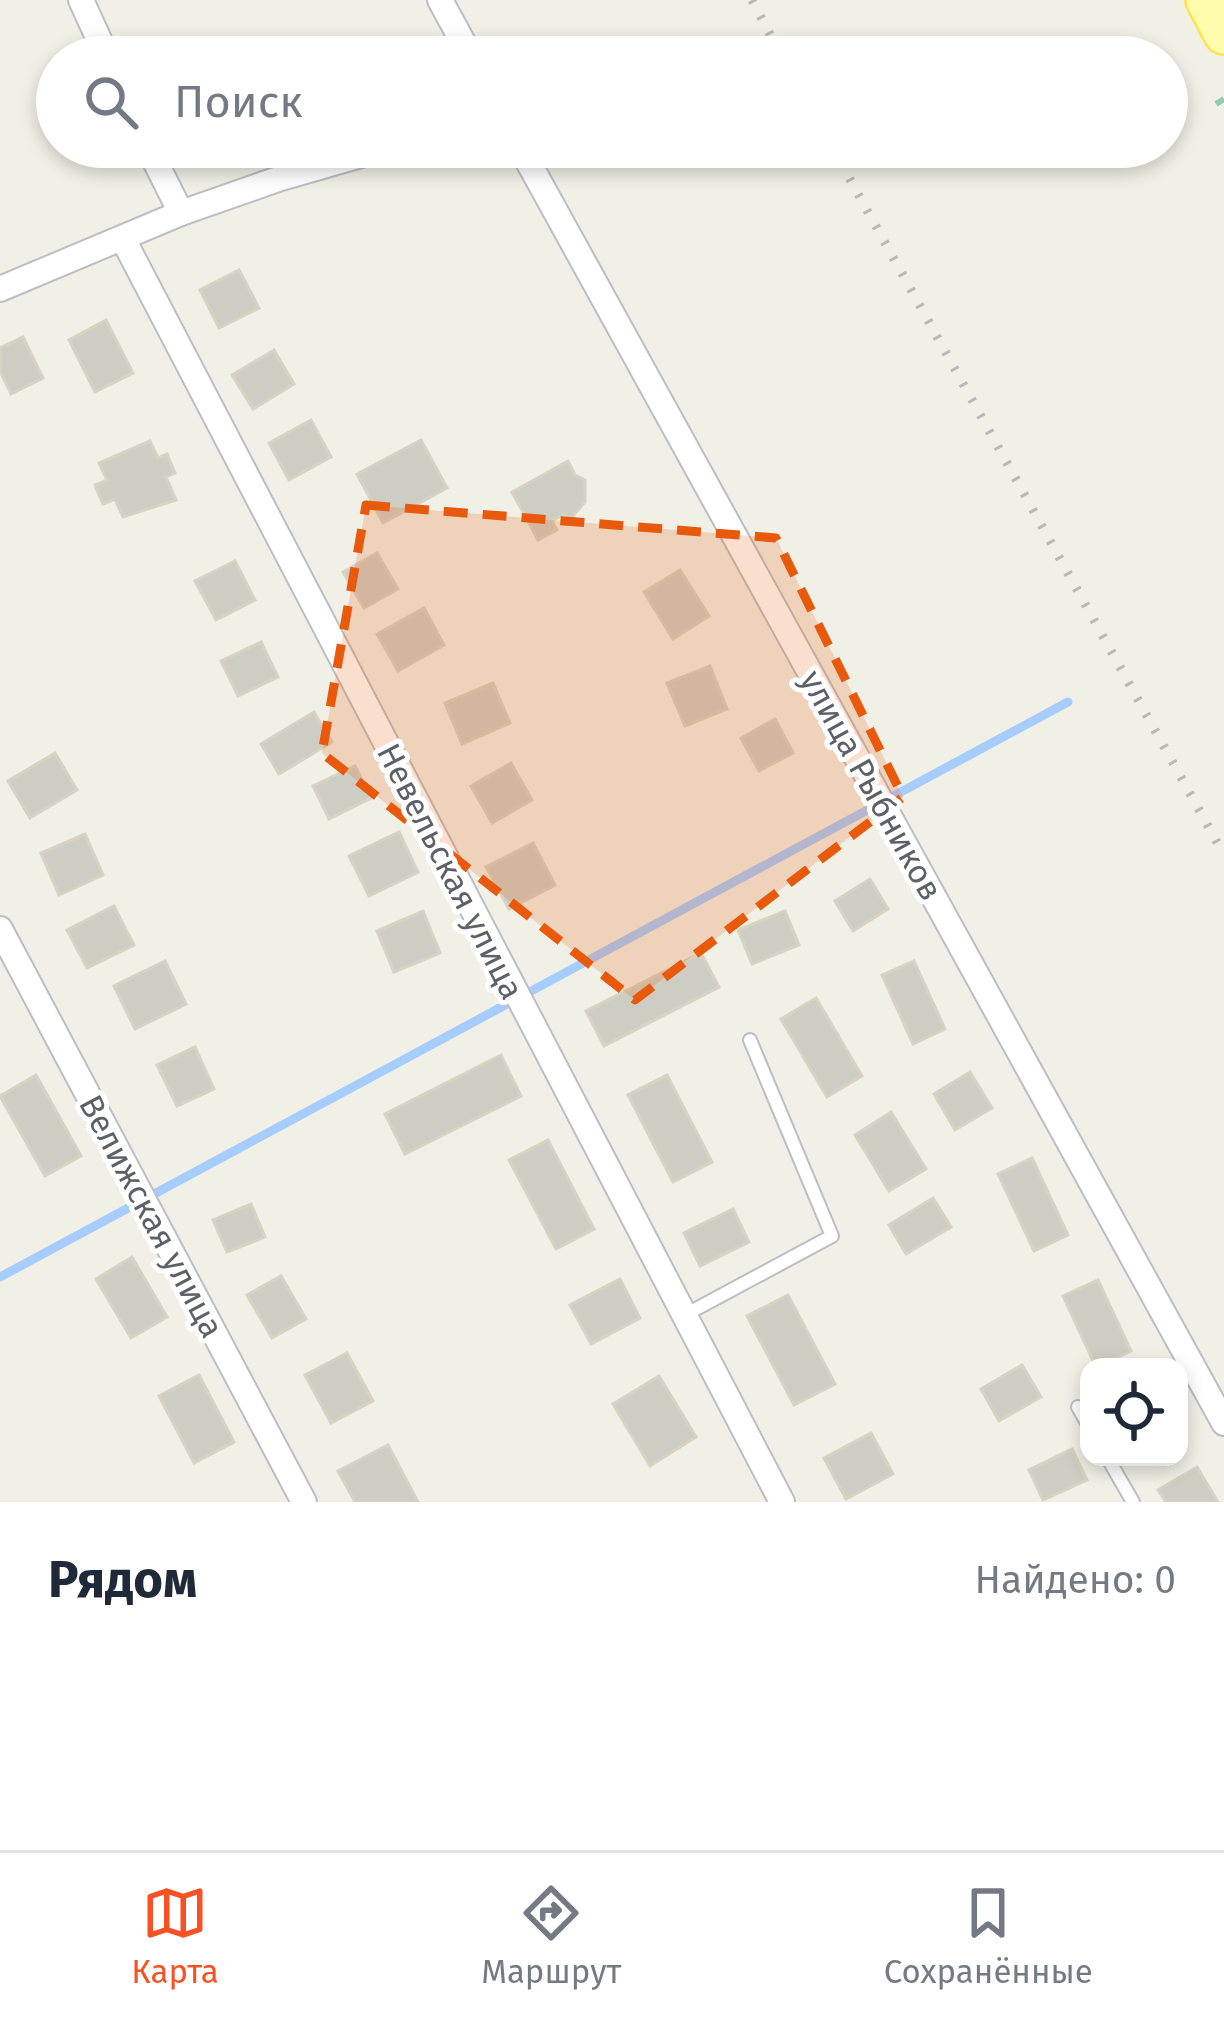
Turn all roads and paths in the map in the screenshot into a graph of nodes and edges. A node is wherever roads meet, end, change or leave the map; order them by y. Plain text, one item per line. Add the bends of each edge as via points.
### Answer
1 (81, 0) edge
2 (440, 0) edge
3 (1206, 0) edge
4 (1224, 34) edge
5 (97, 36) edge
6 (460, 36) edge
7 (158, 168) edge
8 (315, 168) edge
9 (532, 168) edge
10 (181, 213) junction
11 (123, 239) junction
12 (0, 289) edge
13 (0, 929) edge
14 (750, 1040) dead end
15 (682, 1316) junction
16 (1078, 1407) dead end
17 (1080, 1410) edge
18 (1224, 1423) edge
19 (1112, 1466) edge
20 (304, 1502) edge
21 (782, 1502) edge
22 (1133, 1502) edge

1 - 5 street
2 - 6 street
3 - 4 main road
7 - 10 street
8 - 10 street
9 - 18 street, улица Рыбников
10 - 11 street
11 - 12 street
11 - 15 street, Невельская улица
13 - 20 street, Велижская улица
14 - 15 lane via 832,1235
15 - 21 street, Невельская улица
16 - 17 lane
19 - 22 lane

